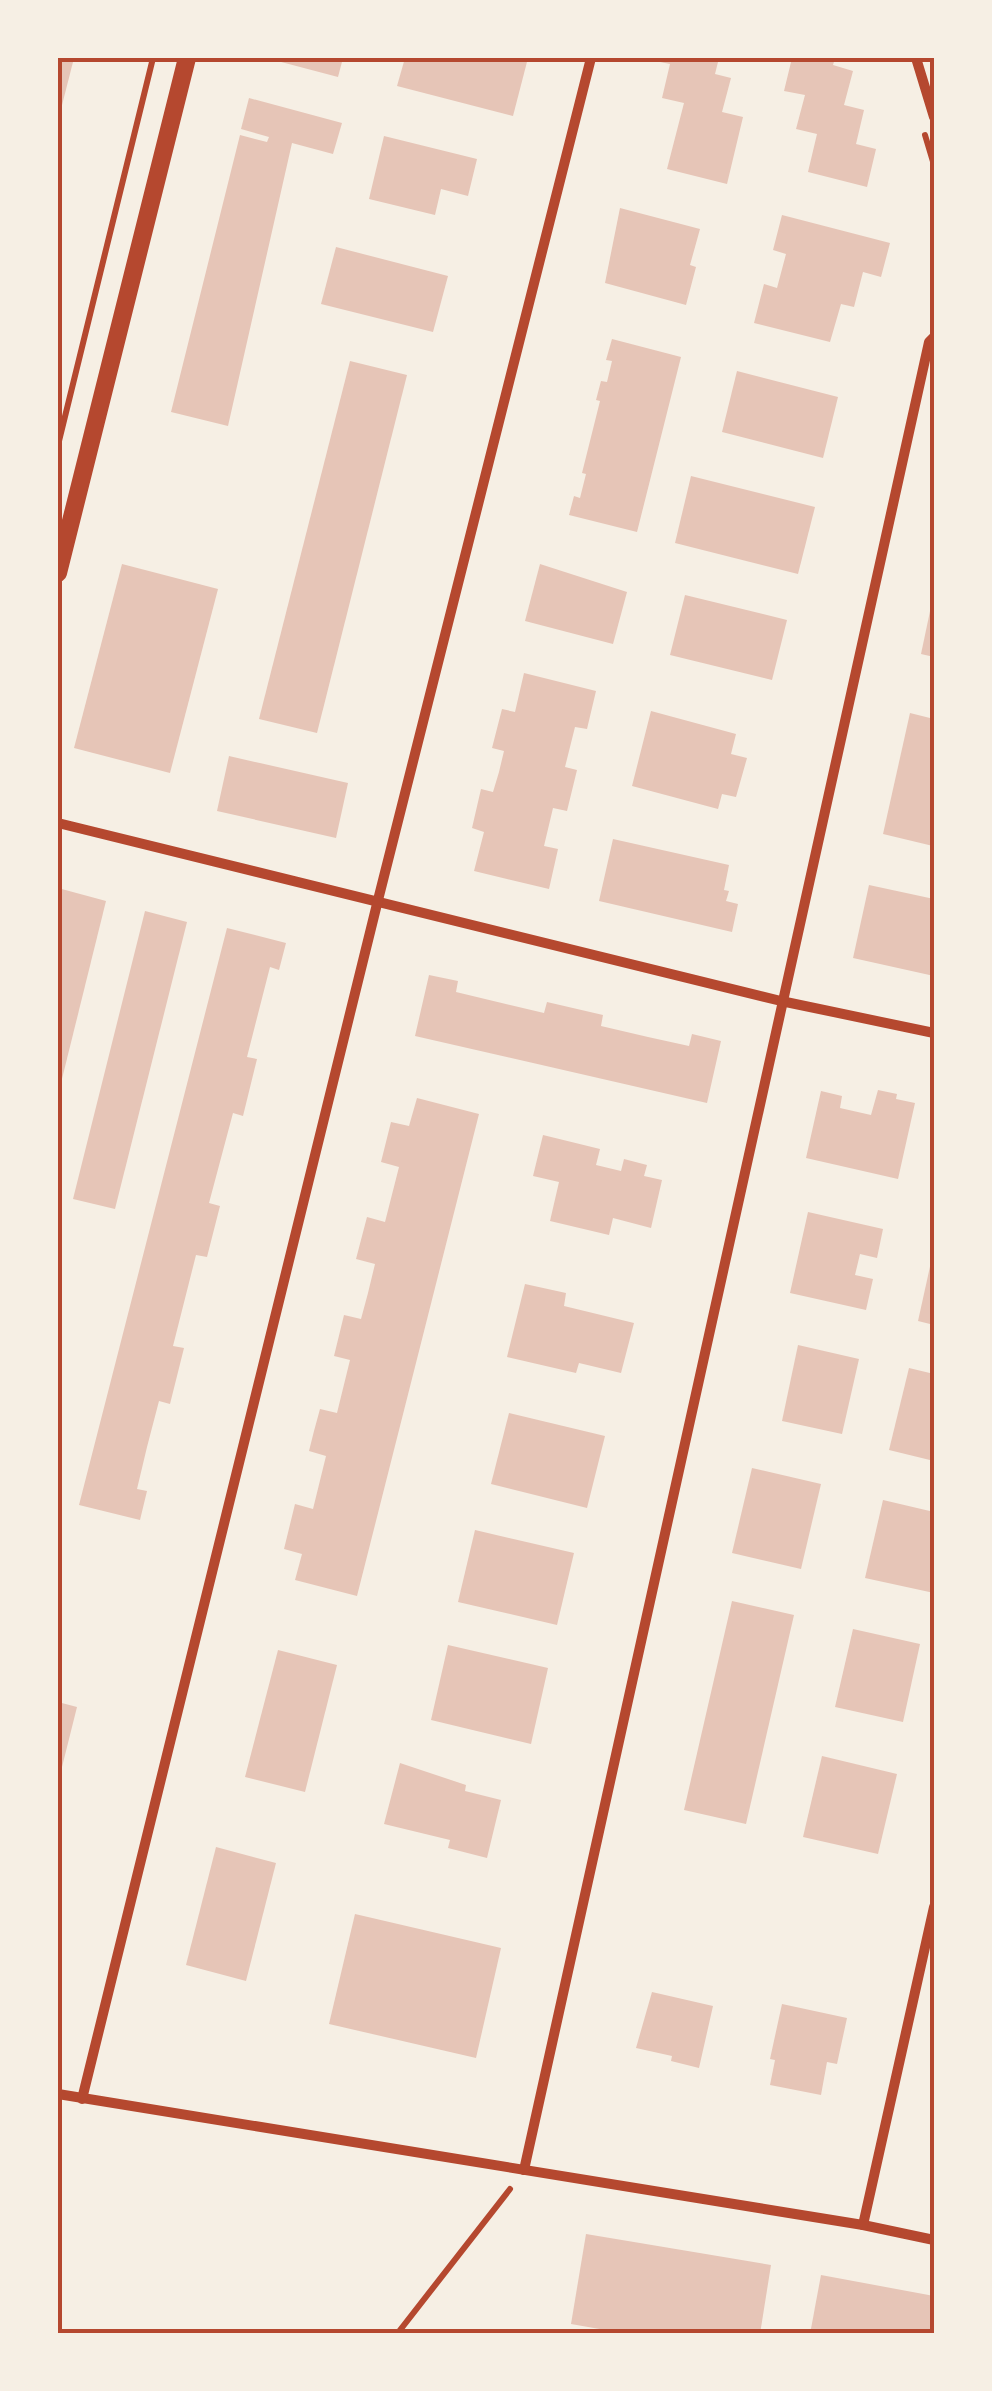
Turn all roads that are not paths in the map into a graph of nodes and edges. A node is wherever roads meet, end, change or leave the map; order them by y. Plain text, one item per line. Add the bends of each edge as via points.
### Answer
1 (188, 58) edge
2 (590, 58) edge
3 (916, 58) edge
4 (934, 117) edge
5 (934, 337) edge
6 (58, 573) edge
7 (58, 823) edge
8 (378, 900) junction
9 (781, 1000) junction
10 (934, 1033) edge
11 (934, 1906) edge
12 (58, 2094) edge
13 (82, 2098) junction
14 (524, 2170) junction
15 (862, 2226) junction
16 (934, 2240) edge

1 - 6 street
2 - 8 street
3 - 4 street
5 - 9 street
7 - 8 street
8 - 9 street
8 - 13 street
9 - 10 street
9 - 14 street
11 - 15 street
12 - 13 street
13 - 14 street
14 - 15 street
15 - 16 street

